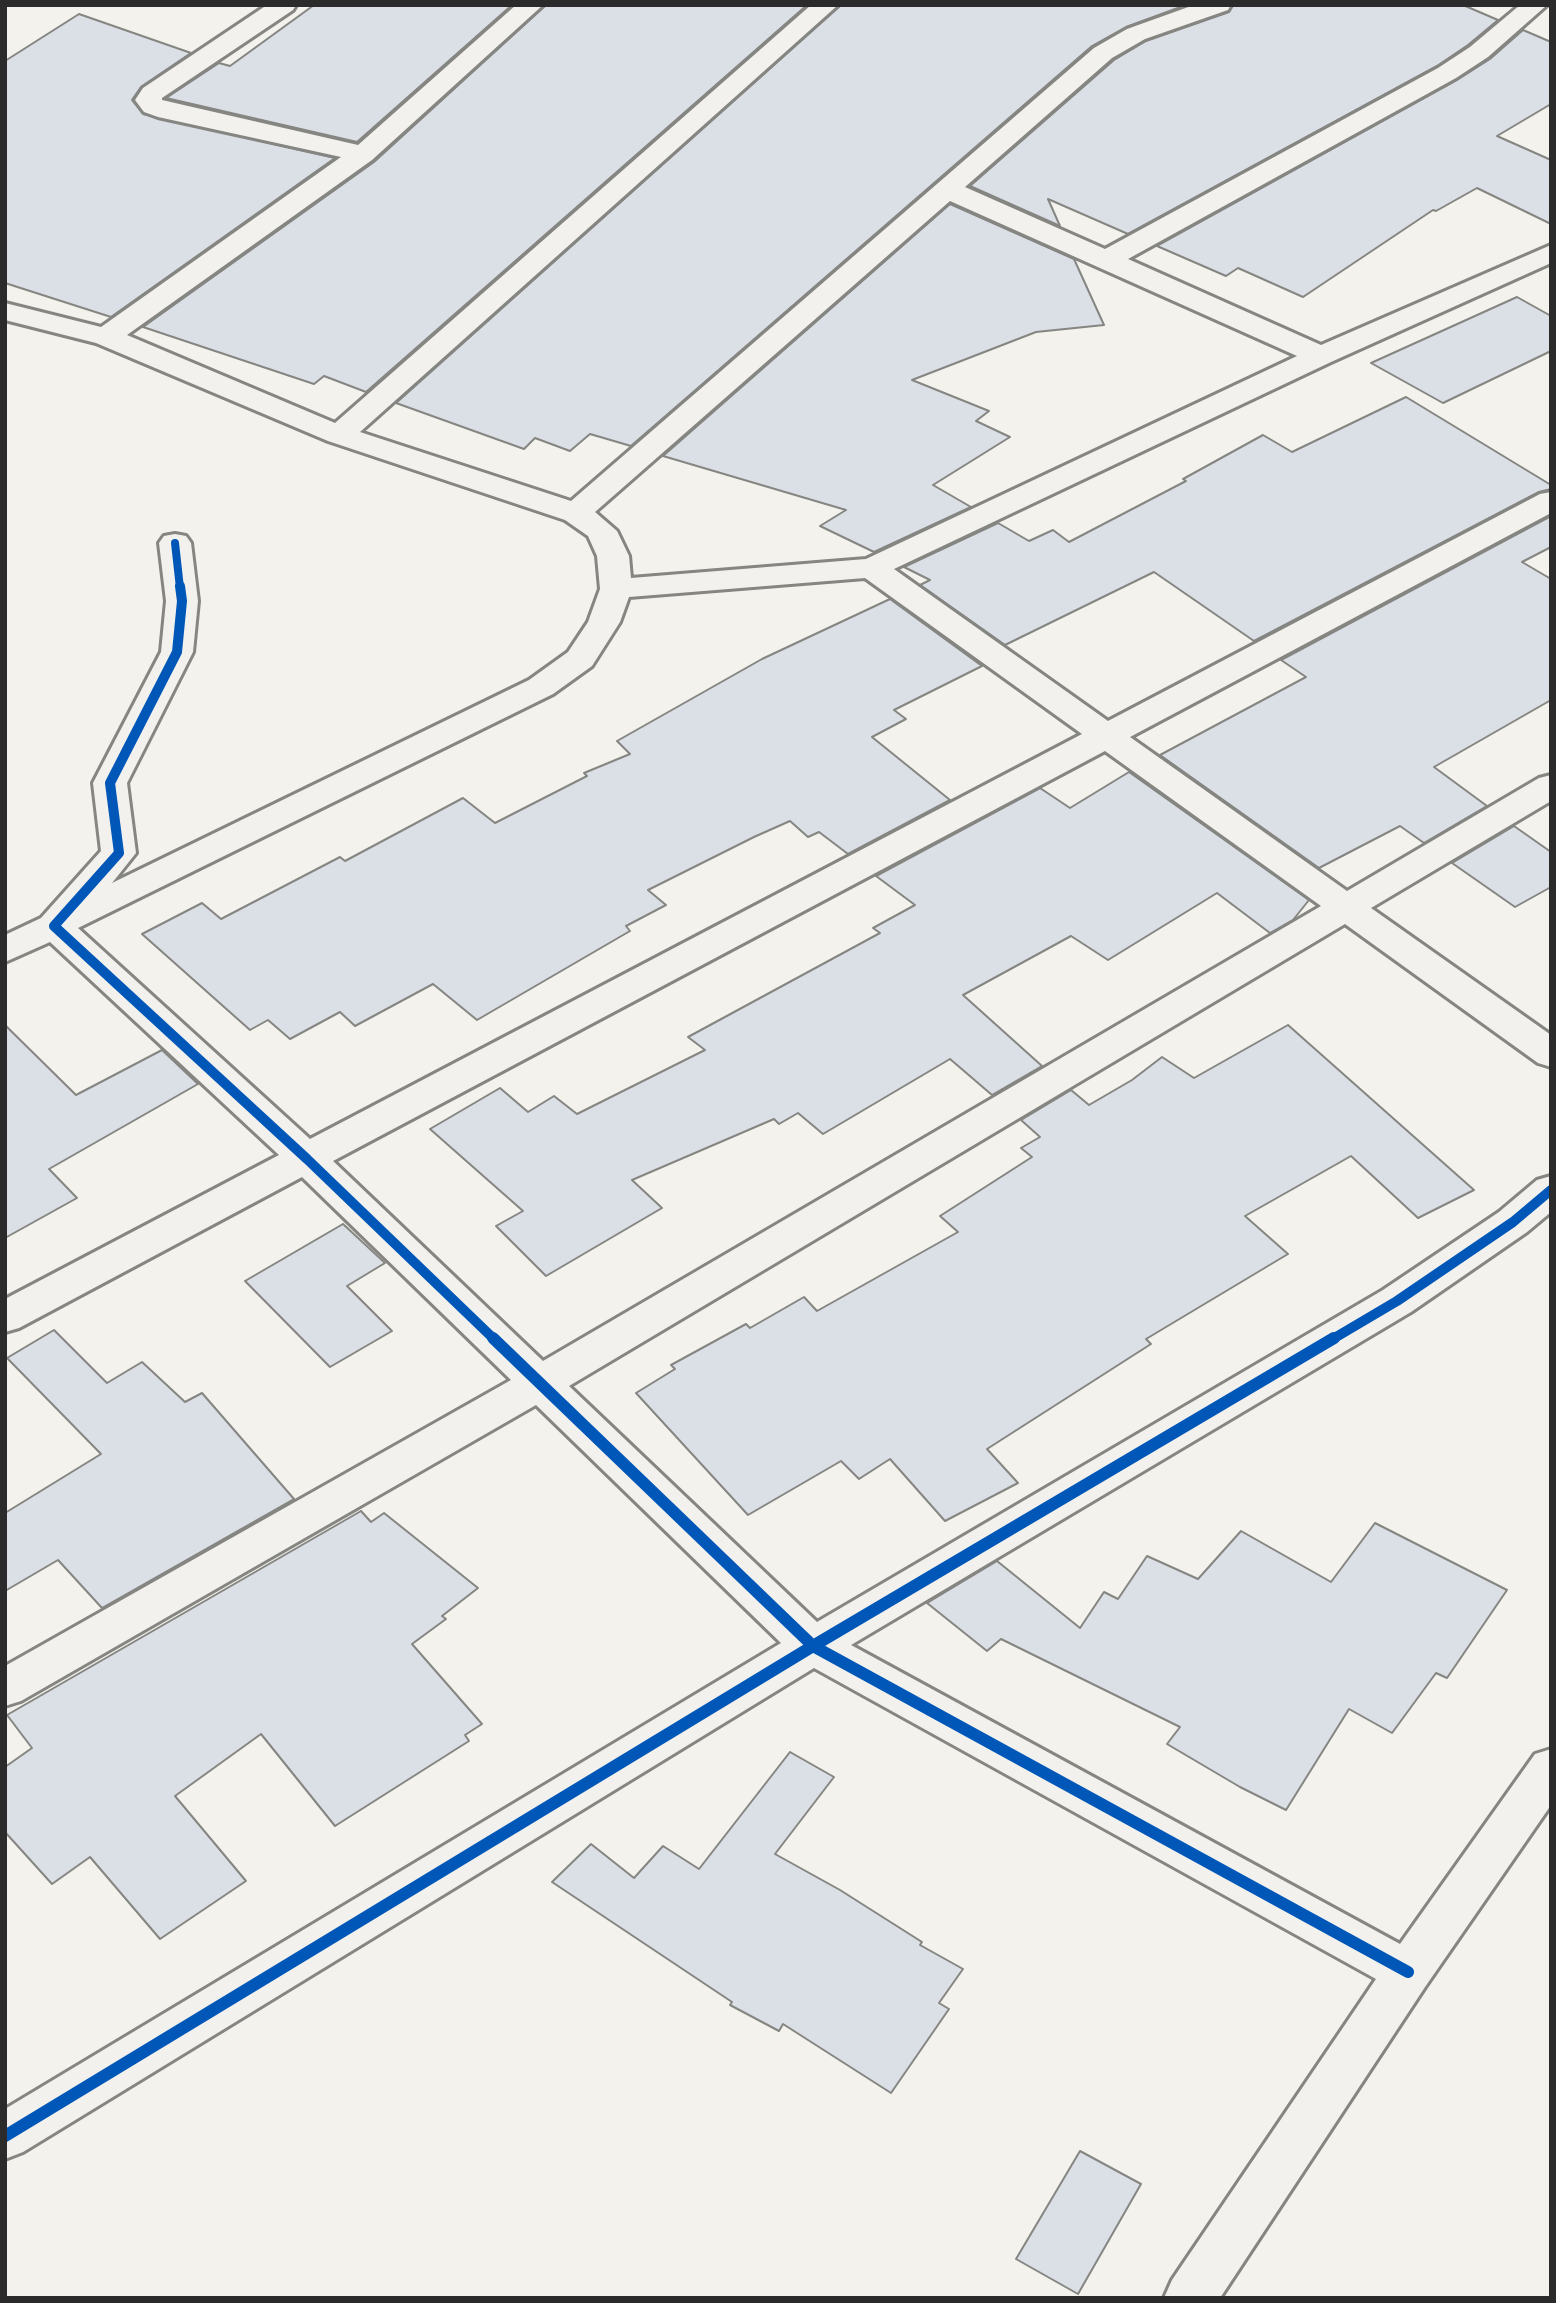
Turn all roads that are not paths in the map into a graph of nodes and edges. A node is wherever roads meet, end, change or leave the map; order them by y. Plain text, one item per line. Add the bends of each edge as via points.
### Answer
1 (284, 5) edge
2 (531, 5) edge
3 (826, 5) edge
4 (1219, 5) edge
5 (1535, 5) edge
6 (363, 154) junction
7 (949, 190) junction
8 (1551, 253) edge
9 (1107, 260) junction
10 (5, 311) edge
11 (106, 337) junction
12 (1321, 356) junction
13 (339, 435) junction
14 (1551, 501) edge
15 (576, 513) junction
16 (176, 543) dead end
17 (872, 568) junction
18 (616, 589) junction
19 (1106, 736) junction
20 (1551, 786) edge
21 (1348, 907) junction
22 (54, 926) junction
23 (5, 950) edge
24 (1551, 1054) edge
25 (307, 1159) junction
26 (1551, 1190) edge
27 (5, 1317) edge
28 (540, 1383) junction
29 (813, 1646) junction
30 (5, 1688) edge
31 (1551, 1768) edge
32 (1408, 1972) junction
33 (5, 2136) edge
34 (1190, 2298) edge

1 - 6 street via 148,100 167,111
2 - 6 street
3 - 13 street
4 - 7 street via 1136,34 1103,53
5 - 9 street via 1447,73
6 - 11 street
7 - 9 street
7 - 15 street
8 - 12 street
9 - 12 street
10 - 11 street
11 - 13 street
12 - 17 street
13 - 15 street
14 - 19 street
15 - 18 street via 601,531 613,556
16 - 22 street via 182,601 177,652 110,783 119,853
17 - 18 street
17 - 19 street
18 - 22 street via 604,622 580,659 541,687
19 - 21 street
19 - 25 street
20 - 21 street
21 - 24 street
21 - 28 street
22 - 23 street
22 - 25 street
25 - 27 street
25 - 28 street
26 - 29 street via 1513,1222 1397,1301
28 - 29 street
28 - 30 street
29 - 32 street
29 - 33 street
31 - 32 street
32 - 34 street

